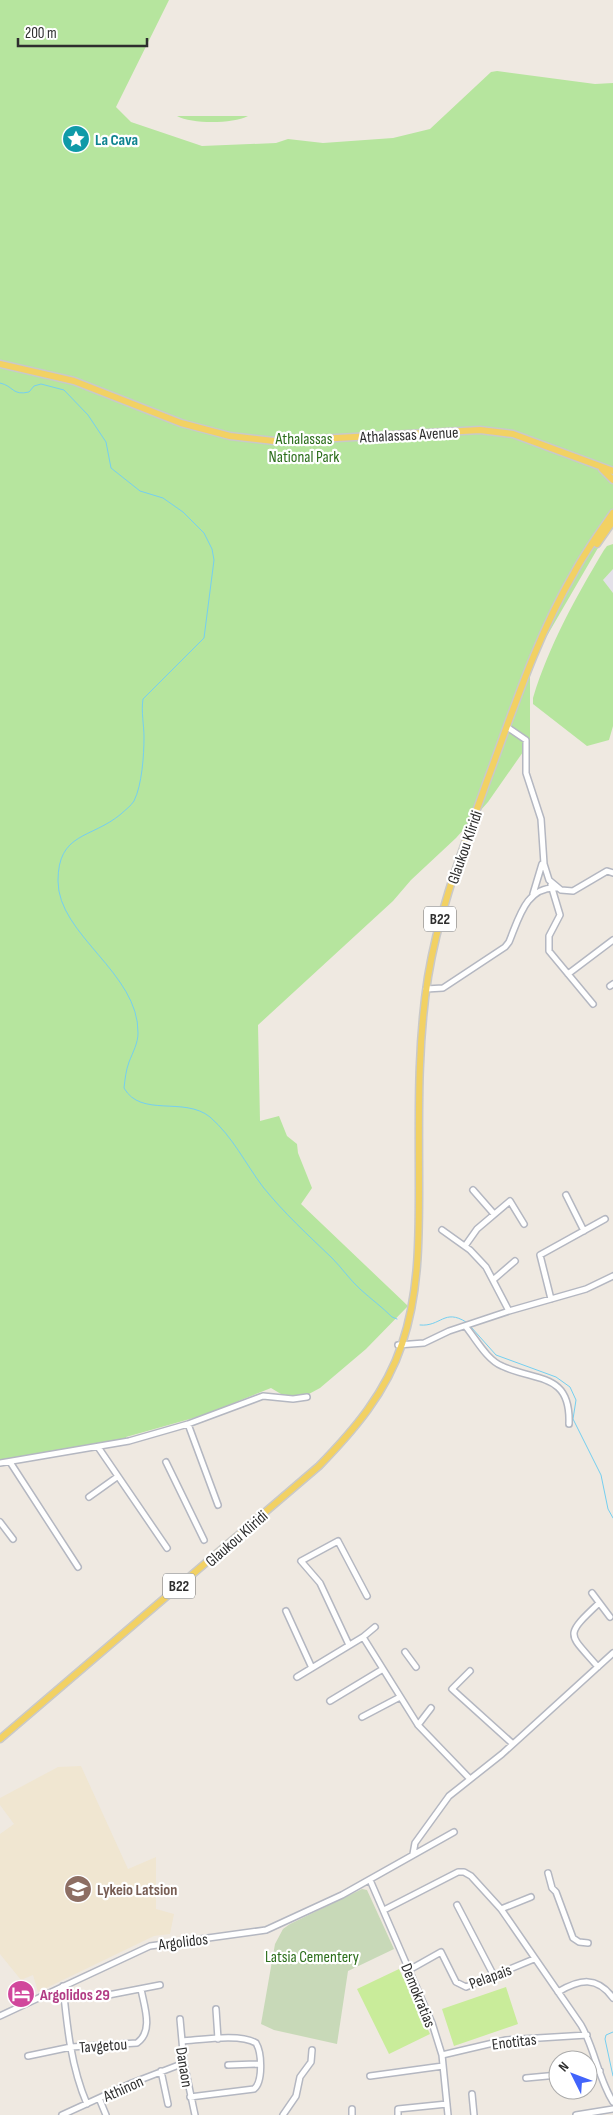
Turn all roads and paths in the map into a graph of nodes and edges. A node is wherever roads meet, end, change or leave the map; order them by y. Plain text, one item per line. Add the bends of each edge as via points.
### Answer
1 (0, 364) edge
2 (594, 464) junction
3 (613, 470) edge
4 (613, 480) edge
5 (613, 513) edge
6 (613, 520) edge
7 (566, 588) junction
8 (507, 727) junction
9 (543, 858) junction
10 (613, 873) edge
11 (555, 888) junction
12 (533, 894) junction
13 (613, 940) edge
14 (568, 974) junction
15 (426, 989) junction
16 (593, 1004) dead end
17 (473, 1190) dead end
18 (566, 1195) dead end
19 (494, 1214) junction
20 (605, 1219) dead end
21 (524, 1224) dead end
22 (442, 1230) dead end
23 (584, 1231) junction
24 (465, 1246) junction
25 (515, 1261) dead end
26 (613, 1276) edge
27 (493, 1280) junction
28 (551, 1299) junction
29 (509, 1311) junction
30 (466, 1326) junction
31 (400, 1345) junction
32 (307, 1397) dead end
33 (188, 1424) junction
34 (569, 1424) dead end
35 (98, 1447) junction
36 (10, 1462) junction
37 (166, 1462) dead end
38 (0, 1463) edge
39 (116, 1478) junction
40 (89, 1497) dead end
41 (218, 1505) dead end
42 (0, 1522) edge
43 (14, 1539) dead end
44 (204, 1540) dead end
45 (167, 1548) dead end
46 (78, 1567) dead end
47 (592, 1593) dead end
48 (367, 1596) dead end
49 (598, 1604) junction
50 (286, 1610) dead end
51 (610, 1618) dead end
52 (375, 1627) dead end
53 (363, 1637) junction
54 (349, 1645) junction
55 (405, 1652) dead end
56 (613, 1653) edge
57 (416, 1667) dead end
58 (598, 1667) junction
59 (312, 1668) junction
60 (383, 1669) junction
61 (470, 1671) dead end
62 (297, 1677) dead end
63 (400, 1697) junction
64 (330, 1701) dead end
65 (431, 1708) dead end
66 (362, 1718) dead end
67 (418, 1725) junction
68 (0, 1739) edge
69 (513, 1744) junction
70 (470, 1779) junction
71 (454, 1832) dead end
72 (413, 1854) junction
73 (548, 1873) dead end
74 (370, 1880) junction
75 (531, 1897) dead end
76 (457, 1905) dead end
77 (501, 1909) junction
78 (384, 1910) junction
79 (588, 1943) dead end
80 (534, 1959) junction
81 (409, 1970) junction
82 (494, 1976) junction
83 (160, 1985) dead end
84 (63, 1986) junction
85 (141, 1989) junction
86 (558, 1992) junction
87 (98, 1997) dead end
88 (613, 1998) edge
89 (216, 2009) dead end
90 (0, 2016) edge
91 (180, 2019) dead end
92 (587, 2035) junction
93 (218, 2039) junction
94 (182, 2042) junction
95 (71, 2047) junction
96 (312, 2050) dead end
97 (442, 2055) junction
98 (28, 2056) dead end
99 (184, 2063) junction
100 (259, 2064) junction
101 (228, 2065) dead end
102 (443, 2066) junction
103 (162, 2071) junction
104 (600, 2071) joint
105 (370, 2076) dead end
106 (548, 2076) edge
107 (526, 2078) dead end
108 (472, 2094) dead end
109 (190, 2097) junction
110 (99, 2098) junction
111 (613, 2102) edge
112 (87, 2104) junction
113 (168, 2104) dead end
114 (447, 2104) junction
115 (352, 2109) dead end
116 (613, 2109) edge
117 (68, 2114) edge
118 (62, 2115) edge
119 (106, 2115) edge
120 (195, 2115) edge
121 (283, 2115) edge
122 (352, 2115) edge
123 (398, 2115) edge
124 (448, 2115) edge
125 (474, 2115) edge
126 (576, 2115) edge

1 - 2 main road, Athalassas Avenue via 74,381 181,423 230,436 274,441 480,430 513,434
2 - 3 main road, Athalassas Avenue
2 - 4 main road
5 - 7 main road, Glaukou Kliridi / B22
6 - 7 main road, Glaukou Kliridi / B22
7 - 8 main road, Glaukou Kliridi / B22 via 535,653
8 - 9 street via 526,740 526,773 541,818
8 - 15 main road, Glaukou Kliridi / B22 via 448,892
9 - 11 street via 549,880
9 - 12 street
10 - 11 street via 607,872 573,890
11 - 12 street
11 - 14 street via 560,915 547,945
12 - 15 street via 505,947 443,988
13 - 14 street
14 - 16 street
15 - 31 main road, Glaukou Kliridi / B22 via 420,1044 419,1234 416,1271
17 - 19 street
18 - 23 street
19 - 21 street via 510,1201
19 - 24 street
20 - 23 street
22 - 24 street
23 - 28 street via 540,1255
24 - 27 street via 486,1266
25 - 27 street
26 - 28 street via 586,1289
27 - 29 street
28 - 29 street
29 - 30 street
30 - 31 street via 424,1343
30 - 34 street via 501,1366 552,1383 567,1396
31 - 68 main road, Glaukou Kliridi / B22 via 353,1428 319,1466
32 - 33 street via 257,1398
33 - 35 street
33 - 41 street
35 - 36 street
35 - 39 street
36 - 38 street
36 - 46 street
37 - 44 street
39 - 40 street
39 - 45 street
42 - 43 street
47 - 49 street
48 - 54 street via 338,1541 301,1561 320,1583
49 - 51 street
49 - 58 street via 574,1627 573,1633 575,1640
50 - 59 street
52 - 53 street
53 - 54 street
53 - 60 street
54 - 59 street
55 - 57 street
56 - 58 street
58 - 69 street
59 - 62 street
60 - 63 street
60 - 64 street
61 - 69 street via 452,1689
63 - 66 street
63 - 67 street
65 - 67 street
67 - 70 street
69 - 70 street
70 - 72 street via 442,1803 414,1845
71 - 72 street, Argolidos
72 - 74 street, Argolidos
73 - 79 street via 573,1938 577,1942
74 - 78 street, Demokratias
74 - 84 street, Argolidos via 266,1930 156,1944
75 - 77 street
76 - 82 street
77 - 78 street via 474,1878 461,1872
77 - 80 street
78 - 81 street, Demokratias
80 - 82 street, Pelapais
80 - 86 street
81 - 82 street, Pelapais via 441,1952 460,1986
81 - 97 street, Demokratias
83 - 85 street
84 - 90 street, Argolidos
84 - 95 street
85 - 87 street
85 - 95 street, Tavgetou via 147,2027 141,2040 137,2043
86 - 88 street via 575,1984 594,1982 604,1987
86 - 92 street
89 - 93 street
91 - 94 street, Danaon
92 - 97 street, Enotitas via 506,2040
92 - 104 street
93 - 94 street
93 - 100 street via 256,2043
94 - 99 street, Danaon
95 - 98 street
95 - 112 street
96 - 121 street via 311,2062 300,2077 296,2096
97 - 102 street, Demokratias
99 - 103 street, Athinon
99 - 109 street, Danaon
100 - 101 street
100 - 109 street via 260,2080 254,2090
102 - 105 street
102 - 114 street, Demokratias
103 - 110 street, Athinon
103 - 113 street
104 - 111 street
106 - 107 street
108 - 125 street
109 - 120 street, Danaon
110 - 112 street, Athinon
110 - 119 street
112 - 117 street, Athinon
114 - 123 street via 398,2110
114 - 124 street, Demokratias
115 - 122 street
116 - 126 street
117 - 118 street, Athinon

